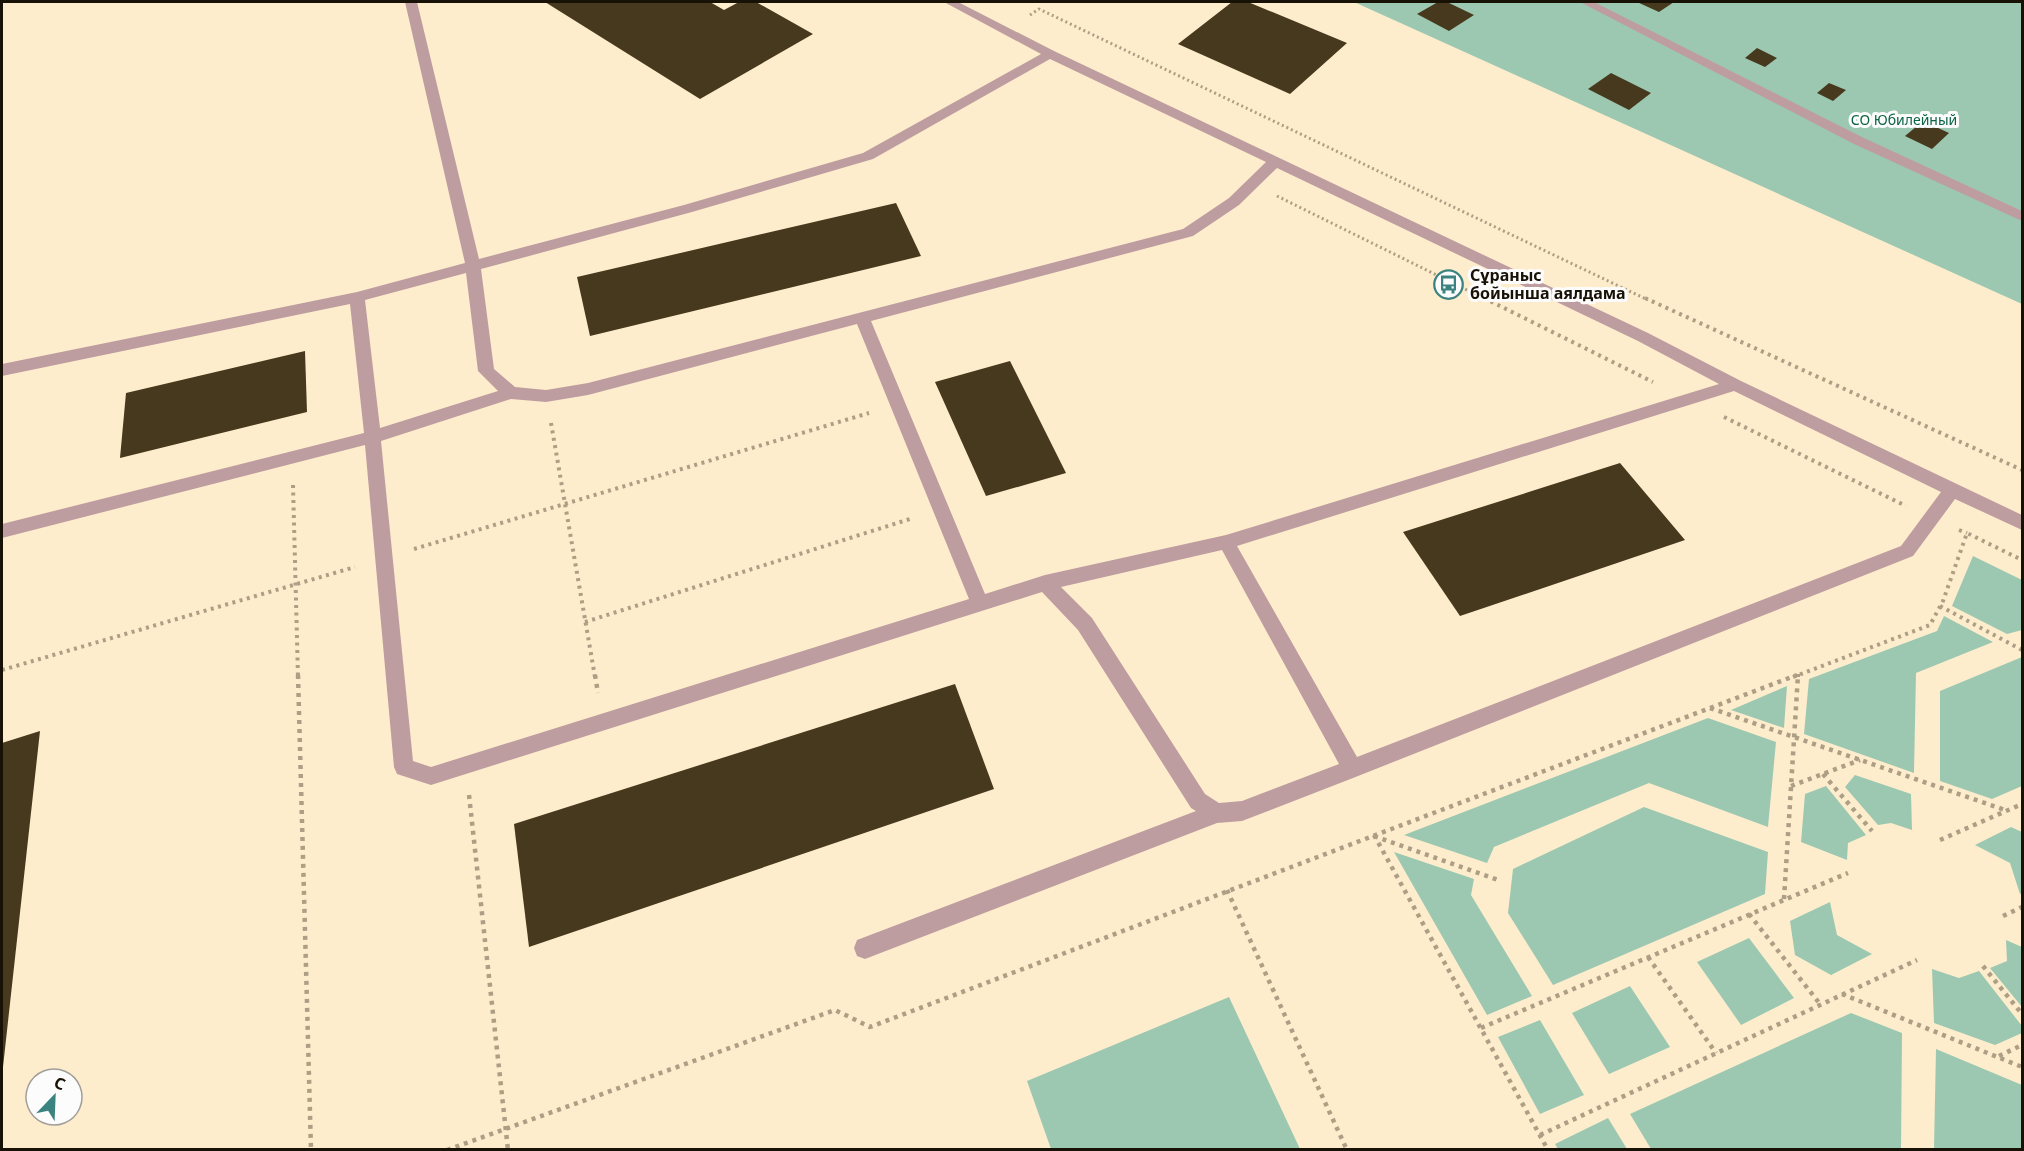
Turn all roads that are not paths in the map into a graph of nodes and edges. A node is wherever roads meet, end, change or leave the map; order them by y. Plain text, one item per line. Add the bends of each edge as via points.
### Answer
1 (411, 2) edge
2 (950, 2) edge
3 (1586, 2) edge
4 (1050, 54) junction
5 (1274, 162) junction
6 (2022, 216) edge
7 (473, 267) junction
8 (357, 297) junction
9 (862, 317) junction
10 (2, 370) edge
11 (1735, 385) junction
12 (511, 393) junction
13 (373, 437) junction
14 (1953, 489) junction
15 (2022, 523) edge
16 (2, 531) edge
17 (1226, 542) junction
18 (1045, 583) junction
19 (980, 604) junction
20 (1353, 769) junction
21 (1217, 813) junction
22 (865, 948) dead end

1 - 7 lane
2 - 4 lane
3 - 6 lane via 1859,141
4 - 5 lane
4 - 7 lane via 868,156
5 - 9 lane via 1221,214 1188,232
5 - 11 lane via 1643,337
7 - 8 lane
7 - 12 lane via 486,371
8 - 10 lane
8 - 13 lane
9 - 12 lane via 588,389 546,396
9 - 19 lane
11 - 14 lane
11 - 17 lane
12 - 13 lane
13 - 16 lane
13 - 19 lane via 404,767 430,776
14 - 15 lane
14 - 20 lane via 1906,551
17 - 18 lane
17 - 20 lane
18 - 19 lane
18 - 21 lane via 1085,624 1198,801
20 - 21 lane via 1242,811
21 - 22 lane

